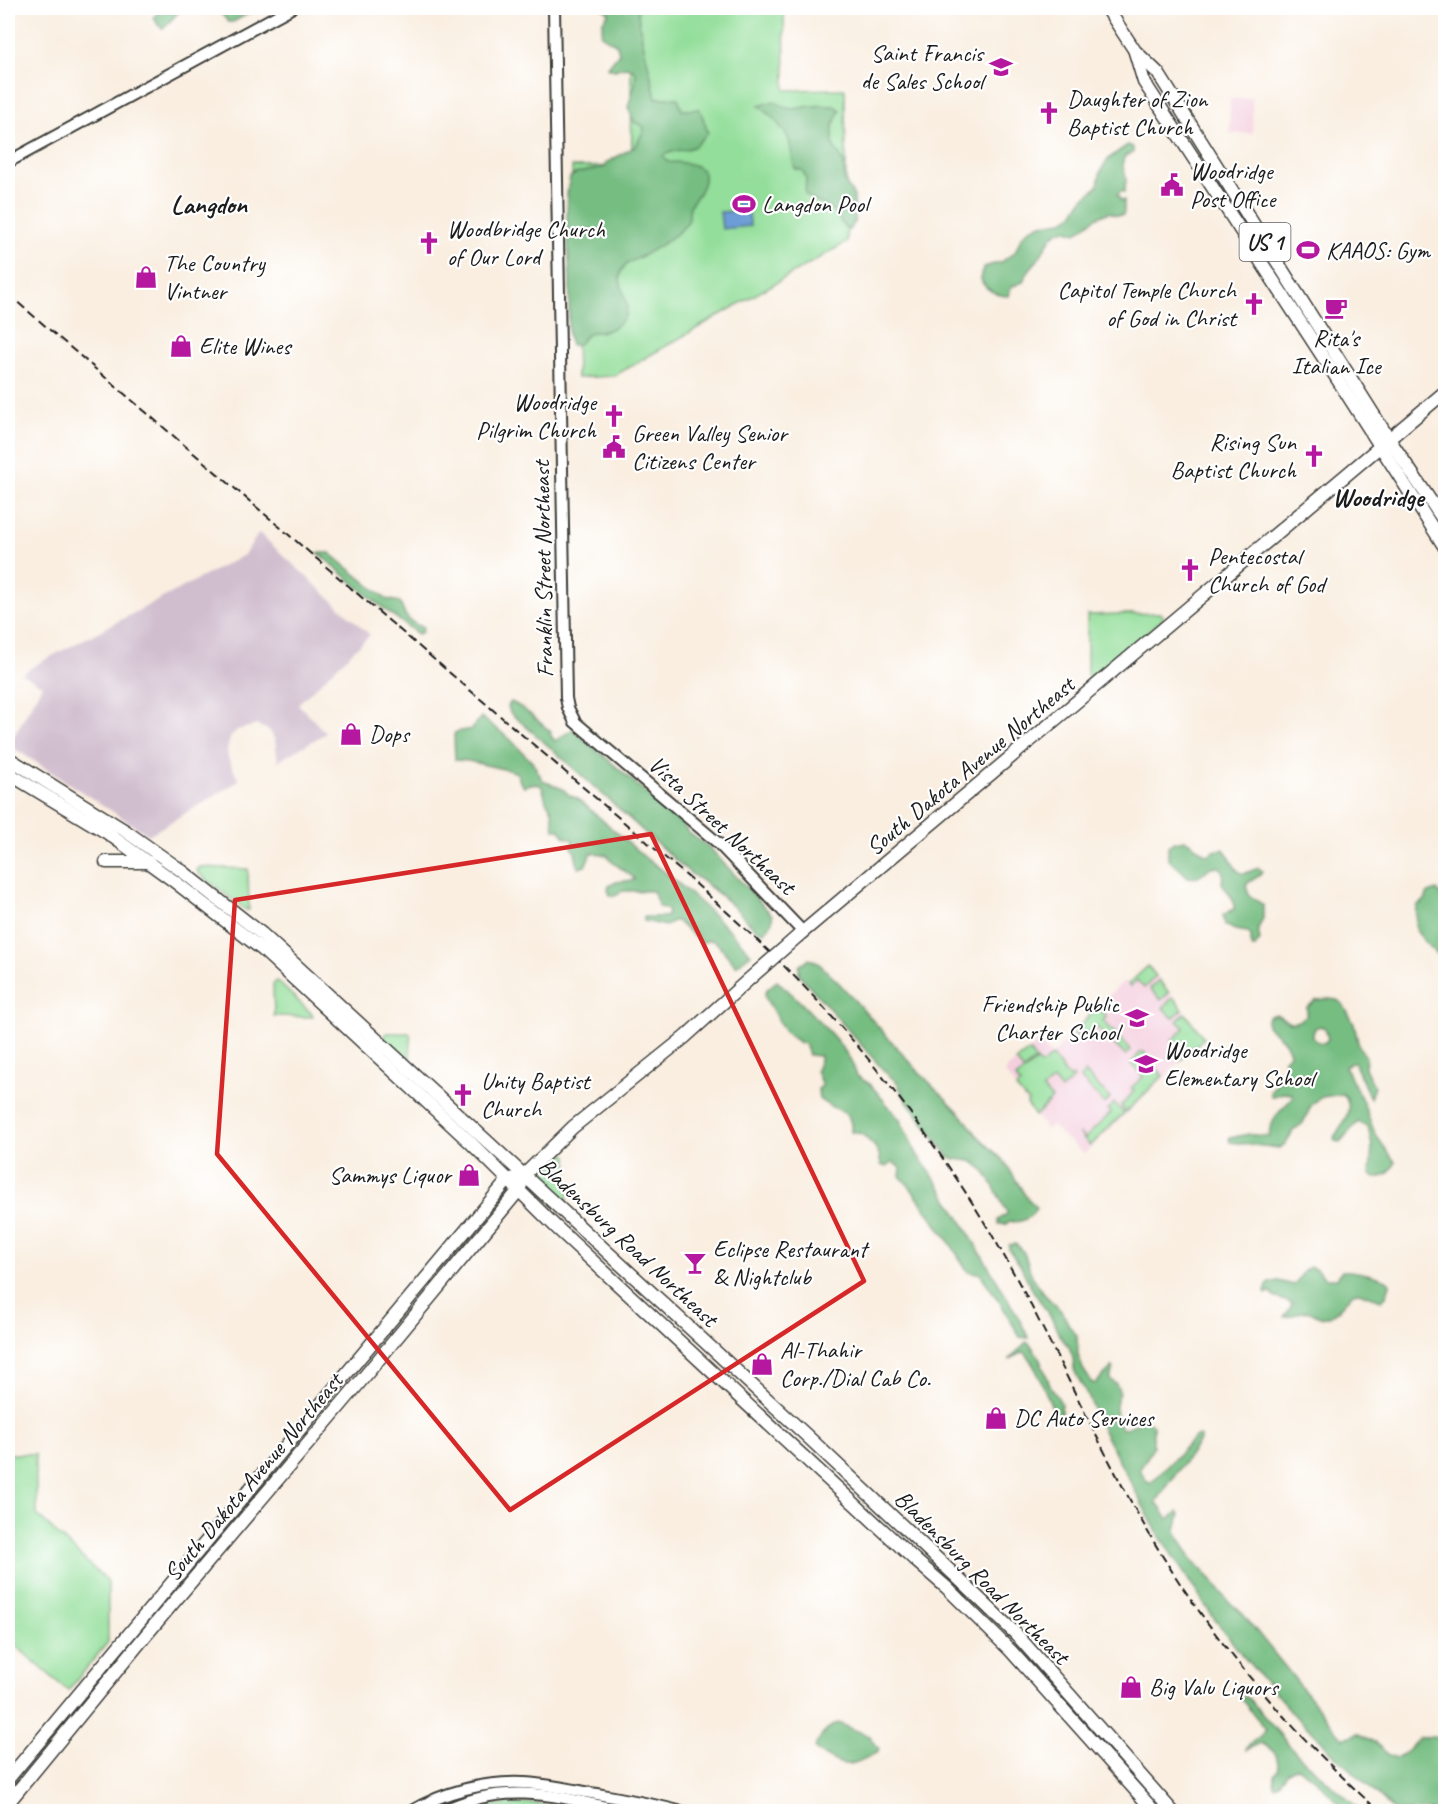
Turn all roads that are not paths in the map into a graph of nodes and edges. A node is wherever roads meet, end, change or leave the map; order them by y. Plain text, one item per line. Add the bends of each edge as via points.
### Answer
1 (291, 8) edge
2 (554, 8) edge
3 (1107, 8) edge
4 (8, 162) edge
5 (1446, 391) edge
6 (1384, 442) junction
7 (1446, 524) edge
8 (1446, 549) edge
9 (611, 751) joint
10 (8, 758) edge
11 (8, 772) edge
12 (106, 862) dead end
13 (149, 862) junction
14 (801, 934) junction
15 (524, 1175) junction
16 (508, 1180) junction
17 (519, 1190) junction
18 (466, 1229) junction
19 (478, 1240) junction
20 (8, 1779) edge
21 (469, 1794) junction
22 (8, 1803) edge
23 (410, 1812) edge
24 (440, 1812) edge
25 (627, 1812) edge
26 (682, 1812) edge
27 (1155, 1812) edge
28 (1173, 1812) edge

1 - 4 street
2 - 9 street, Franklin Street Northeast via 566,698 575,722
3 - 6 main road, US 1 via 1135,51 1144,82
5 - 6 main road, South Dakota Avenue Northeast
6 - 7 main road, US 1
6 - 8 main road, US 1
6 - 14 main road, South Dakota Avenue Northeast
9 - 14 street, Vista Street Northeast via 725,850
10 - 15 main road, Bladensburg Road Northeast via 124,830 262,934
11 - 13 main road, Bladensburg Road Northeast
12 - 13 main road
13 - 16 main road, Bladensburg Road Northeast via 263,950
14 - 15 main road, South Dakota Avenue Northeast, bridge via 685,1037 573,1127
15 - 16 main road, South Dakota Avenue Northeast
15 - 17 main road, South Dakota Avenue Northeast
15 - 28 main road, Bladensburg Road Northeast via 1008,1627
16 - 17 main road, Bladensburg Road Northeast
16 - 18 main road, South Dakota Avenue Northeast
17 - 19 main road, South Dakota Avenue Northeast
17 - 27 main road, Bladensburg Road Northeast via 954,1595 1011,1651
18 - 19 main road
18 - 20 main road, South Dakota Avenue Northeast
19 - 22 main road, South Dakota Avenue Northeast
21 - 23 street via 438,1797
21 - 24 street
21 - 25 street via 528,1792
21 - 26 street via 506,1783 533,1784

